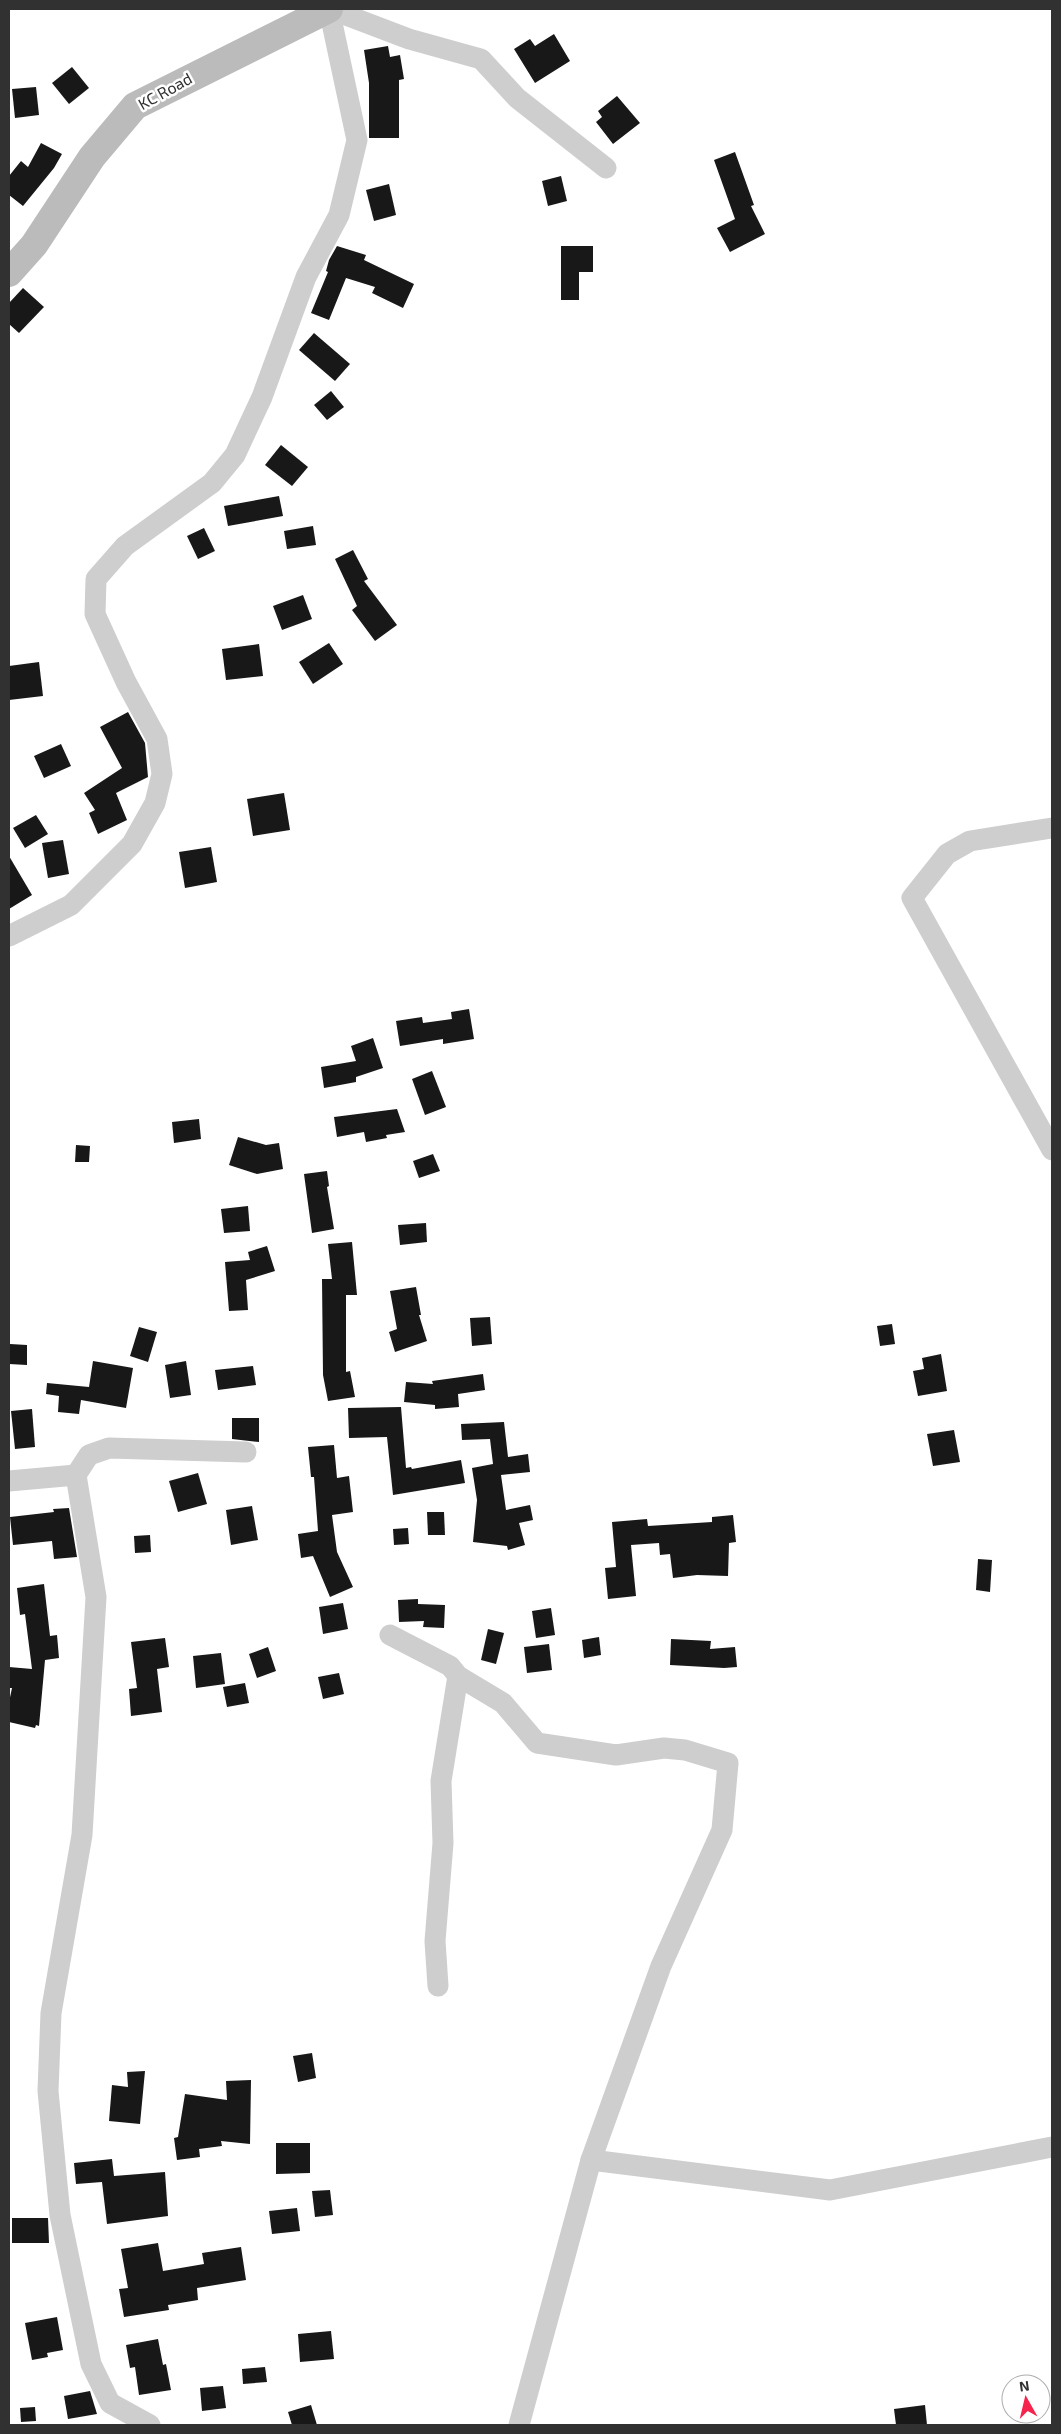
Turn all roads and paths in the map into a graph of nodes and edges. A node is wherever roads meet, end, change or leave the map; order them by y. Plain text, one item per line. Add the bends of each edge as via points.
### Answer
1 (329, 9) edge
2 (606, 168) dead end
3 (9, 273) edge
4 (1052, 828) edge
5 (9, 936) edge
6 (1052, 1150) edge
7 (246, 1452) dead end
8 (76, 1474) junction
9 (9, 1481) edge
10 (390, 1635) dead end
11 (458, 1676) junction
12 (438, 1986) dead end
13 (1052, 2147) edge
14 (591, 2160) junction
15 (150, 2425) edge
16 (519, 2425) edge

1 - 2 street via 409,39 481,59 517,98
1 - 3 main road, KC Road via 135,106 92,158 34,245
1 - 5 street via 357,140 339,215 306,277 262,397 235,455 212,483 125,546 96,579 95,614 157,739 162,774 155,803 132,844 71,905
4 - 6 street via 970,841 947,854 912,898
7 - 8 street via 109,1448 89,1455
8 - 9 street
8 - 15 street via 96,1597 82,1835 51,2013 48,2091 60,2215 91,2364 110,2402
10 - 11 street via 450,1666
11 - 12 street via 441,1781 443,1843 435,1941
11 - 14 street via 503,1703 538,1743 616,1755 664,1748 685,1750 728,1763 722,1830 661,1966
13 - 14 street via 830,2190
14 - 16 street

